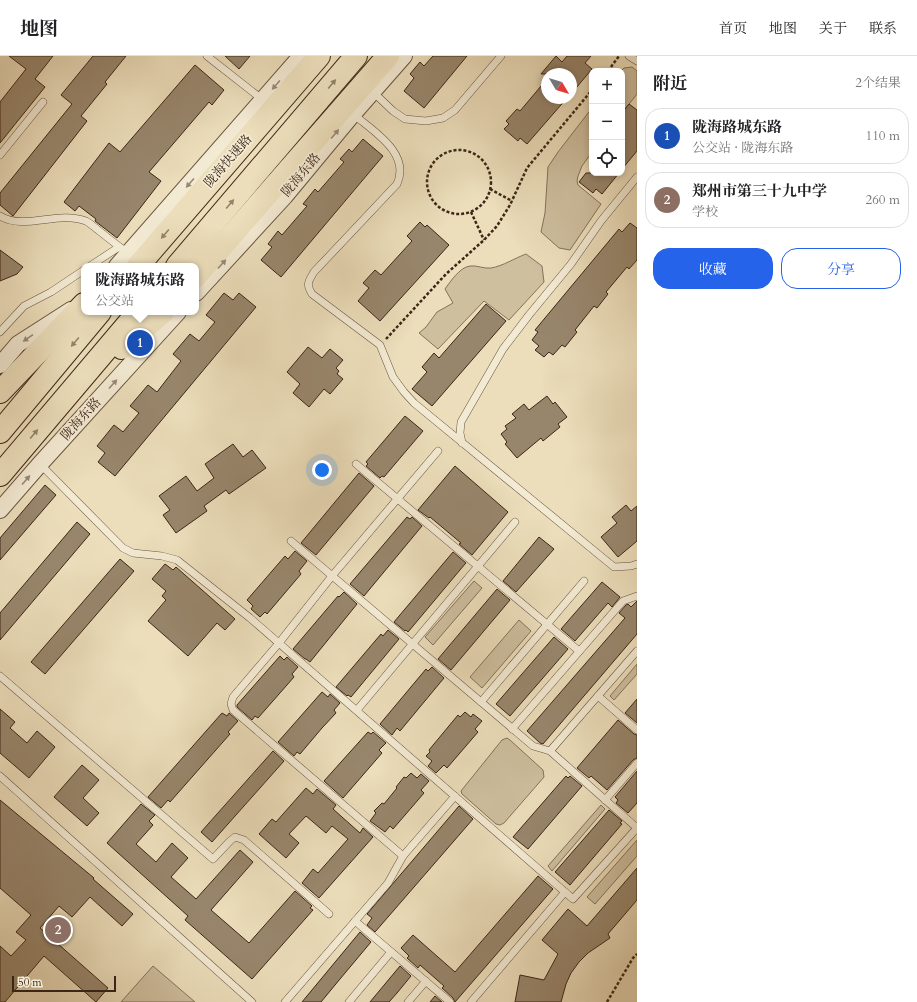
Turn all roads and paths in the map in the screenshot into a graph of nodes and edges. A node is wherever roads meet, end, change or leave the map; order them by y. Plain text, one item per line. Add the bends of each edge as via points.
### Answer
1 (207, 56) edge
2 (301, 56) edge
3 (319, 56) edge
4 (356, 56) edge
5 (388, 56) edge
6 (404, 56) edge
7 (501, 56) edge
8 (620, 56) edge
9 (629, 56) edge
10 (637, 61) edge
11 (610, 68) edge
12 (373, 92) junction
13 (589, 94) edge
14 (264, 100) junction
15 (43, 102) dead end
16 (353, 114) junction
17 (0, 155) edge
18 (637, 177) edge
19 (490, 189) junction
20 (512, 201) junction
21 (471, 212) junction
22 (0, 216) edge
23 (484, 240) junction
24 (129, 255) edge
25 (101, 263) edge
26 (120, 263) edge
27 (180, 263) edge
28 (81, 272) edge
29 (199, 273) edge
30 (199, 290) edge
31 (81, 305) edge
32 (81, 306) edge
33 (98, 315) edge
34 (135, 315) edge
35 (159, 315) edge
36 (175, 315) edge
37 (0, 332) edge
38 (380, 345) junction
39 (0, 365) edge
40 (0, 392) edge
41 (56, 408) junction
42 (0, 432) edge
43 (462, 443) junction
44 (438, 451) dead end
45 (40, 464) junction
46 (356, 464) dead end
47 (0, 475) edge
48 (398, 499) junction
49 (0, 510) edge
50 (515, 522) dead end
51 (291, 541) dead end
52 (637, 564) edge
53 (478, 566) junction
54 (332, 576) junction
55 (584, 581) dead end
56 (637, 596) edge
57 (547, 624) junction
58 (279, 643) junction
59 (413, 644) junction
60 (637, 651) edge
61 (579, 652) junction
62 (0, 676) edge
63 (598, 696) junction
64 (481, 702) junction
65 (357, 710) junction
66 (512, 729) junction
67 (637, 730) edge
68 (550, 751) junction
69 (637, 763) edge
70 (0, 776) edge
71 (455, 796) junction
72 (605, 800) junction
73 (403, 856) junction
74 (565, 892) junction
75 (329, 914) dead end
76 (355, 921) junction
77 (392, 952) junction
78 (637, 954) edge
79 (426, 981) junction
80 (474, 1001) edge
81 (252, 1002) edge
82 (285, 1002) edge
83 (349, 1002) edge
84 (408, 1002) edge
85 (450, 1002) edge
86 (607, 1002) edge

1 - 14 lane
2 -> 14 street
3 -> 24 highway, 陇海快速路
27 -> 4 highway
5 - 29 highway
6 - 12 street, 陇海东路
7 - 12 lane via 455,110 443,118 426,122 405,119
8 - 11 path
9 - 10 lane
12 - 16 street, 陇海东路
13 - 20 path via 527,168
14 -> 24 street
15 - 17 lane
30 -> 16 street, 陇海东路 via 285,196
16 - 38 lane via 389,145 396,155 400,178 314,272 308,287 312,294
18 - 43 lane via 503,350 461,422
19 - 20 path
19 - 21 path via 485,201
19 - 21 path via 491,176 488,168 480,158 469,151 450,151 434,161 426,179 430,198 443,211 452,214
20 - 23 path via 498,226
21 - 23 path
22 - 24 lane via 16,222 58,218 82,220
23 - 38 path via 446,274
24 - 25 lane
24 - 26 street
28 - 37 lane via 24,306
31 -> 39 street via 18,344
32 - 40 highway
33 -> 42 highway
34 - 41 highway
35 - 41 highway
45 -> 36 street, 陇海东路
38 - 43 lane via 393,377 404,392
47 -> 41 highway
43 - 52 lane via 614,567
44 - 48 lane
49 -> 45 street, 陇海东路
45 - 58 lane via 123,548 133,553 177,560
46 - 48 lane
48 - 53 lane
48 - 54 lane
50 - 53 lane
51 - 54 lane
53 - 57 lane
53 - 59 lane
54 - 58 lane
54 - 59 lane
55 - 57 lane
56 - 61 lane via 623,601
57 - 61 lane
57 - 64 lane
58 - 65 lane
58 - 73 lane via 233,697 233,710
59 - 64 lane
59 - 65 lane
60 - 63 lane
61 - 66 lane
62 - 75 lane via 213,859 235,837 244,840
63 - 67 lane
63 - 68 lane
64 - 66 lane
65 - 71 lane
66 - 68 lane via 533,746
68 - 72 lane
69 - 72 lane
70 - 81 lane
71 - 73 lane
71 - 74 lane
72 - 74 lane via 637,828 573,899
73 - 76 lane via 388,883
74 - 80 lane
76 - 77 lane
76 - 82 lane
77 - 79 lane
77 - 83 lane
78 - 86 path
79 - 84 lane
79 - 85 lane

